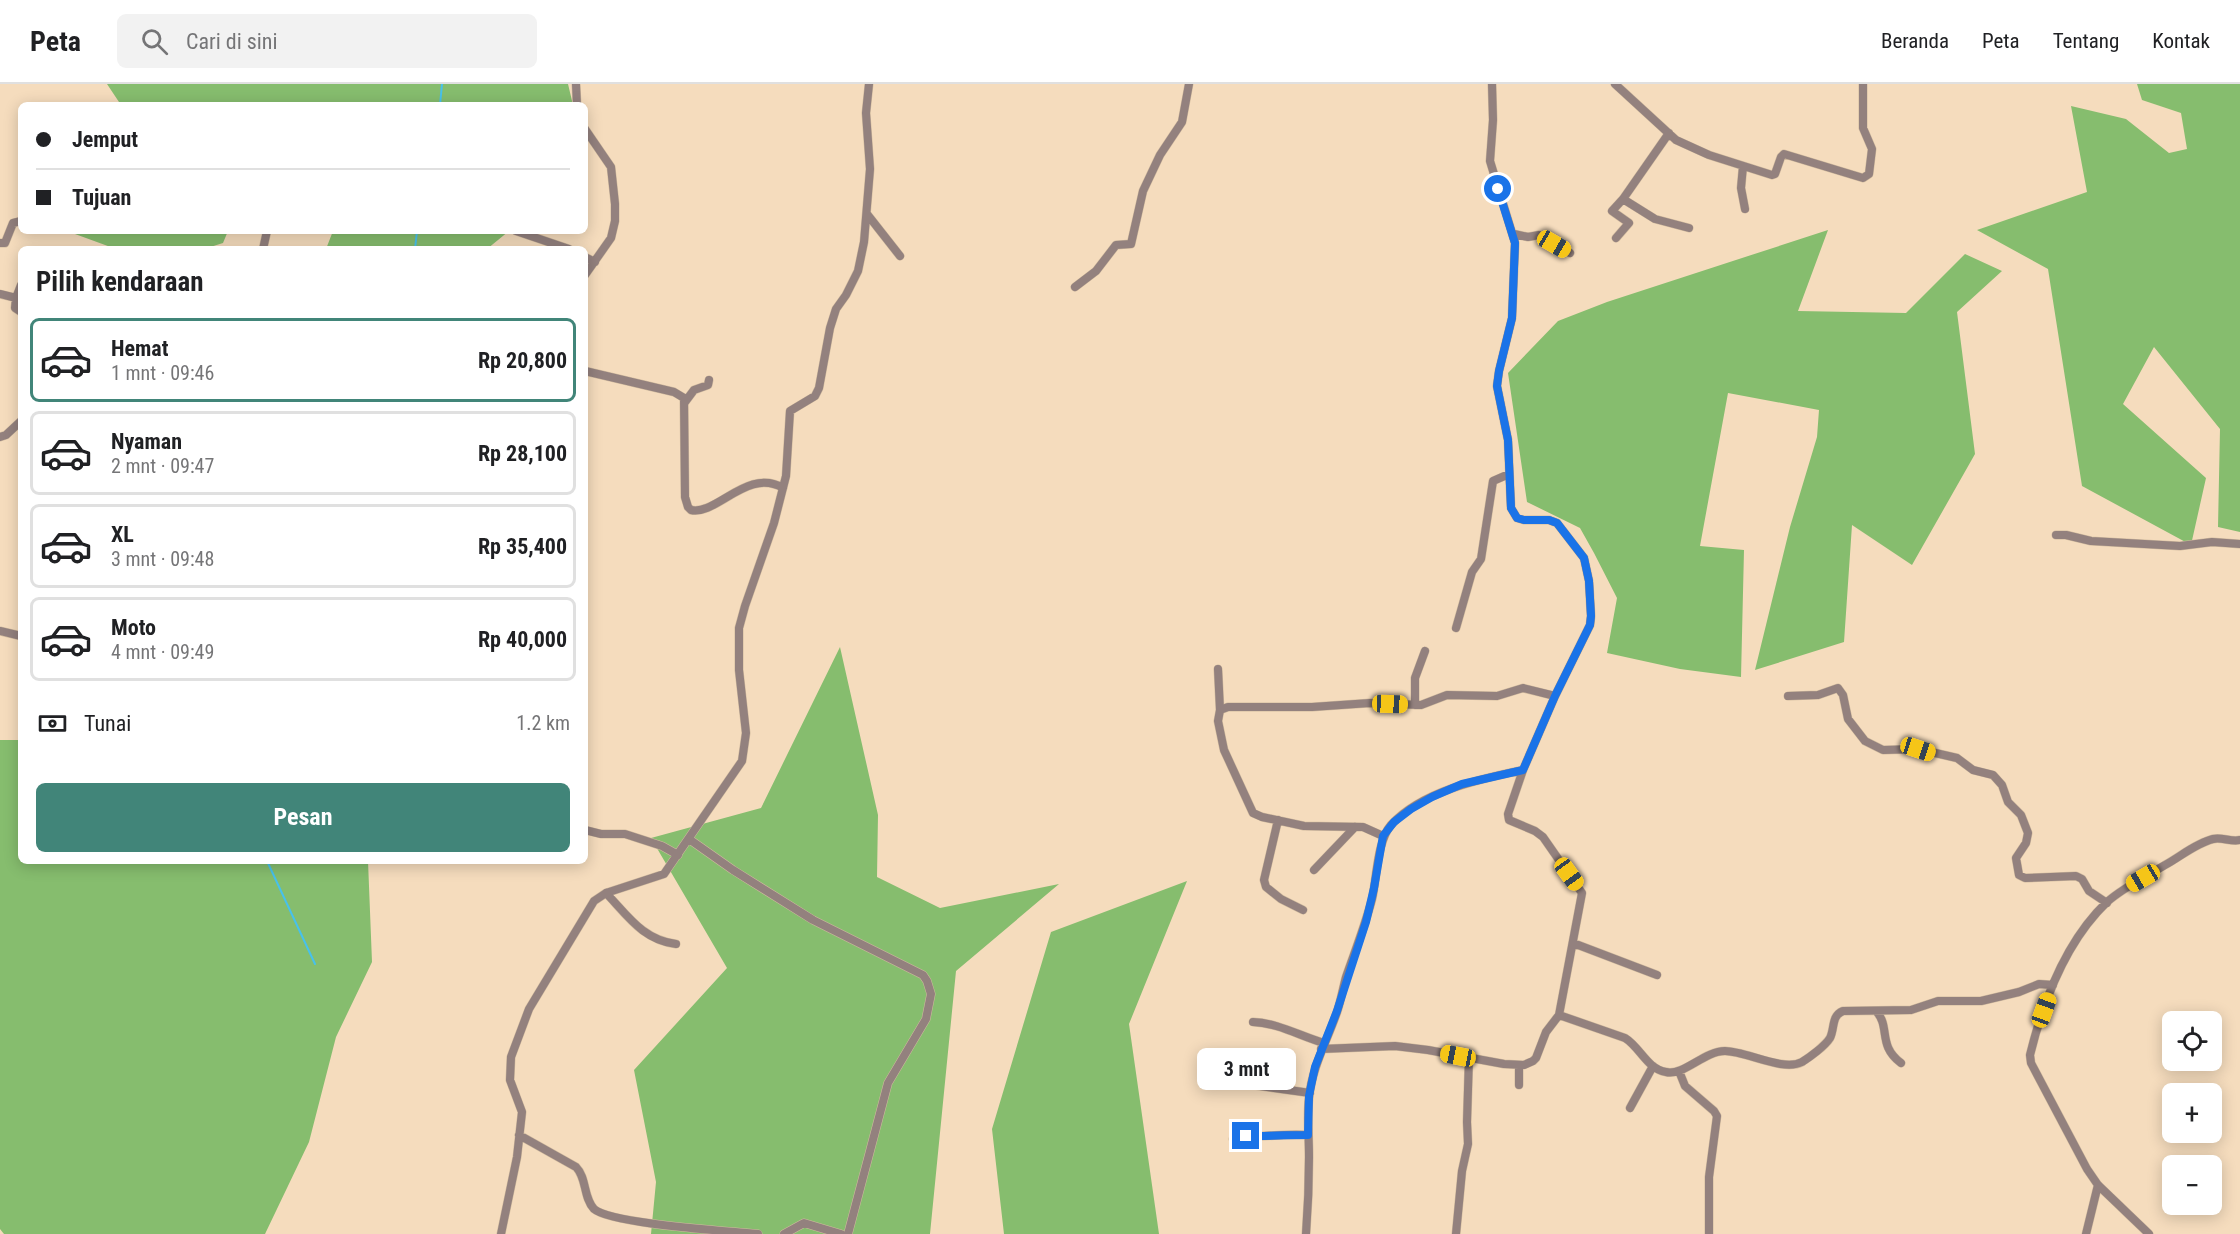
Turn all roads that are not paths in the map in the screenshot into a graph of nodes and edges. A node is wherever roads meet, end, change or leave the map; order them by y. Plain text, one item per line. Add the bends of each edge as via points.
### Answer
1 (576, 84) edge
2 (869, 84) edge
3 (1189, 84) edge
4 (1492, 84) edge
5 (1615, 84) edge
6 (1863, 84) edge
7 (577, 102) edge
8 (588, 133) edge
9 (1668, 133) junction
10 (1743, 166) junction
11 (1623, 199) junction
12 (1744, 209) dead end
13 (867, 214) junction
14 (18, 222) edge
15 (1689, 228) dead end
16 (525, 234) edge
17 (1514, 234) junction
18 (1616, 238) dead end
19 (0, 243) edge
20 (560, 246) edge
21 (1570, 253) dead end
22 (900, 256) dead end
23 (588, 258) edge
24 (595, 262) junction
25 (588, 271) edge
26 (1075, 287) dead end
27 (18, 293) edge
28 (0, 294) edge
29 (16, 298) junction
30 (18, 310) edge
31 (588, 372) edge
32 (708, 380) dead end
33 (685, 402) junction
34 (18, 424) edge
35 (0, 437) edge
36 (1509, 474) junction
37 (783, 488) junction
38 (2056, 535) dead end
39 (2240, 544) edge
40 (1456, 628) dead end
41 (0, 631) edge
42 (18, 635) edge
43 (1425, 651) dead end
44 (1218, 669) dead end
45 (1555, 696) junction
46 (1788, 696) dead end
47 (1416, 705) junction
48 (1220, 710) junction
49 (1523, 770) junction
50 (1278, 820) junction
51 (1355, 827) junction
52 (588, 831) edge
53 (1383, 836) junction
54 (689, 839) junction
55 (2240, 840) edge
56 (678, 855) junction
57 (1314, 870) dead end
58 (606, 893) junction
59 (2107, 903) junction
60 (1303, 910) dead end
61 (1573, 943) junction
62 (676, 944) dead end
63 (1657, 975) dead end
64 (2053, 985) junction
65 (1875, 1011) junction
66 (1559, 1015) junction
67 (1253, 1023) dead end
68 (1323, 1046) junction
69 (1247, 1058) dead end
70 (1469, 1058) junction
71 (1901, 1063) dead end
72 (1519, 1066) junction
73 (1653, 1066) junction
74 (1679, 1071) junction
75 (1233, 1083) dead end
76 (1253, 1085) junction
77 (1519, 1085) dead end
78 (1310, 1093) junction
79 (1630, 1108) dead end
80 (519, 1135) junction
81 (1308, 1135) junction
82 (1233, 1139) dead end
83 (2098, 1185) junction
84 (501, 1234) edge
85 (759, 1234) edge
86 (784, 1234) edge
87 (841, 1234) edge
88 (848, 1234) edge
89 (1306, 1234) edge
90 (1456, 1234) edge
91 (1709, 1234) edge
92 (2086, 1234) edge
93 (2149, 1234) edge

1 - 7 street
2 - 13 street
3 - 26 street via 1182,122 1143,191 1131,244 1116,246 1096,271
4 - 17 street via 1490,161
5 - 9 street
6 - 10 street via 1863,128 1872,149 1866,177 1785,154 1774,175
8 - 24 street via 611,167 615,192 615,221
9 - 10 street via 1709,155
9 - 11 street
10 - 12 street
11 - 15 street via 1655,219
11 - 18 street via 1612,211 1629,223
13 - 22 street
13 - 37 street via 858,271 836,309 819,388 815,396 790,411
14 - 19 street via 13,223 5,243
16 - 20 street
17 - 21 street via 1539,235
17 - 36 street via 1512,318 1497,386 1508,440
23 - 24 street
24 - 25 street
27 - 29 street
28 - 29 street
29 - 30 street
31 - 33 street via 674,392 682,395
32 - 33 street via 708,385 694,390
33 - 37 street via 685,497 691,510 703,510 750,486 770,482
34 - 35 street
36 - 40 street via 1493,481 1481,559 1472,572
36 - 45 street via 1511,508 1517,518 1557,523 1584,558 1587,568 1590,625
37 - 54 street via 739,628 745,749 731,779
38 - 39 street via 2180,546
41 - 42 street
43 - 47 street via 1415,678
44 - 48 street
45 - 47 street via 1522,687 1497,696 1447,695
45 - 49 street
46 - 59 street via 1818,695 1838,688 1848,719 1865,741 1883,750 1918,749 1957,758 1972,770 1993,775 2002,785 2008,802 2021,815 2028,833 2016,858 2019,875 2076,876
47 - 48 street via 1370,703
48 - 50 street via 1218,721 1224,750 1250,808 1259,816
49 - 53 street via 1462,784 1432,797 1394,822
49 - 61 street via 1508,817 1511,823 1543,837 1581,890
50 - 51 street via 1310,826
50 - 60 street via 1264,880 1266,887 1281,900
51 - 53 street
51 - 57 street
52 - 56 street via 625,834
53 - 68 street via 1366,922
54 - 56 street
54 - 88 street via 813,920 923,975 927,981 931,994 926,1019 888,1083
55 - 59 street via 2216,838 2201,844
56 - 58 street via 659,877
58 - 62 street via 644,933
58 - 80 street via 588,909 519,1032 509,1071 522,1107
59 - 64 street via 2084,930
61 - 63 street
61 - 66 street
64 - 65 street via 2039,984 1981,1001 1944,1000 1917,1009
64 - 83 street via 2033,1041 2031,1063
65 - 71 street via 1881,1019 1889,1052
65 - 74 street via 1838,1013 1827,1041 1800,1063 1774,1062 1726,1051 1710,1054
66 - 72 street via 1533,1061
66 - 73 street via 1625,1038
67 - 68 street via 1272,1024
68 - 70 street via 1395,1046
68 - 78 street
69 - 76 street via 1254,1063
70 - 72 street
70 - 90 street via 1468,1144
72 - 77 street
73 - 74 street via 1665,1072
73 - 79 street
74 - 91 street via 1685,1086 1717,1116 1709,1177
75 - 76 street
76 - 78 street
78 - 81 street
80 - 84 street
80 - 85 street via 576,1167 588,1201 607,1216
81 - 82 street
81 - 89 street
83 - 92 street
83 - 93 street
86 - 87 street via 804,1222

